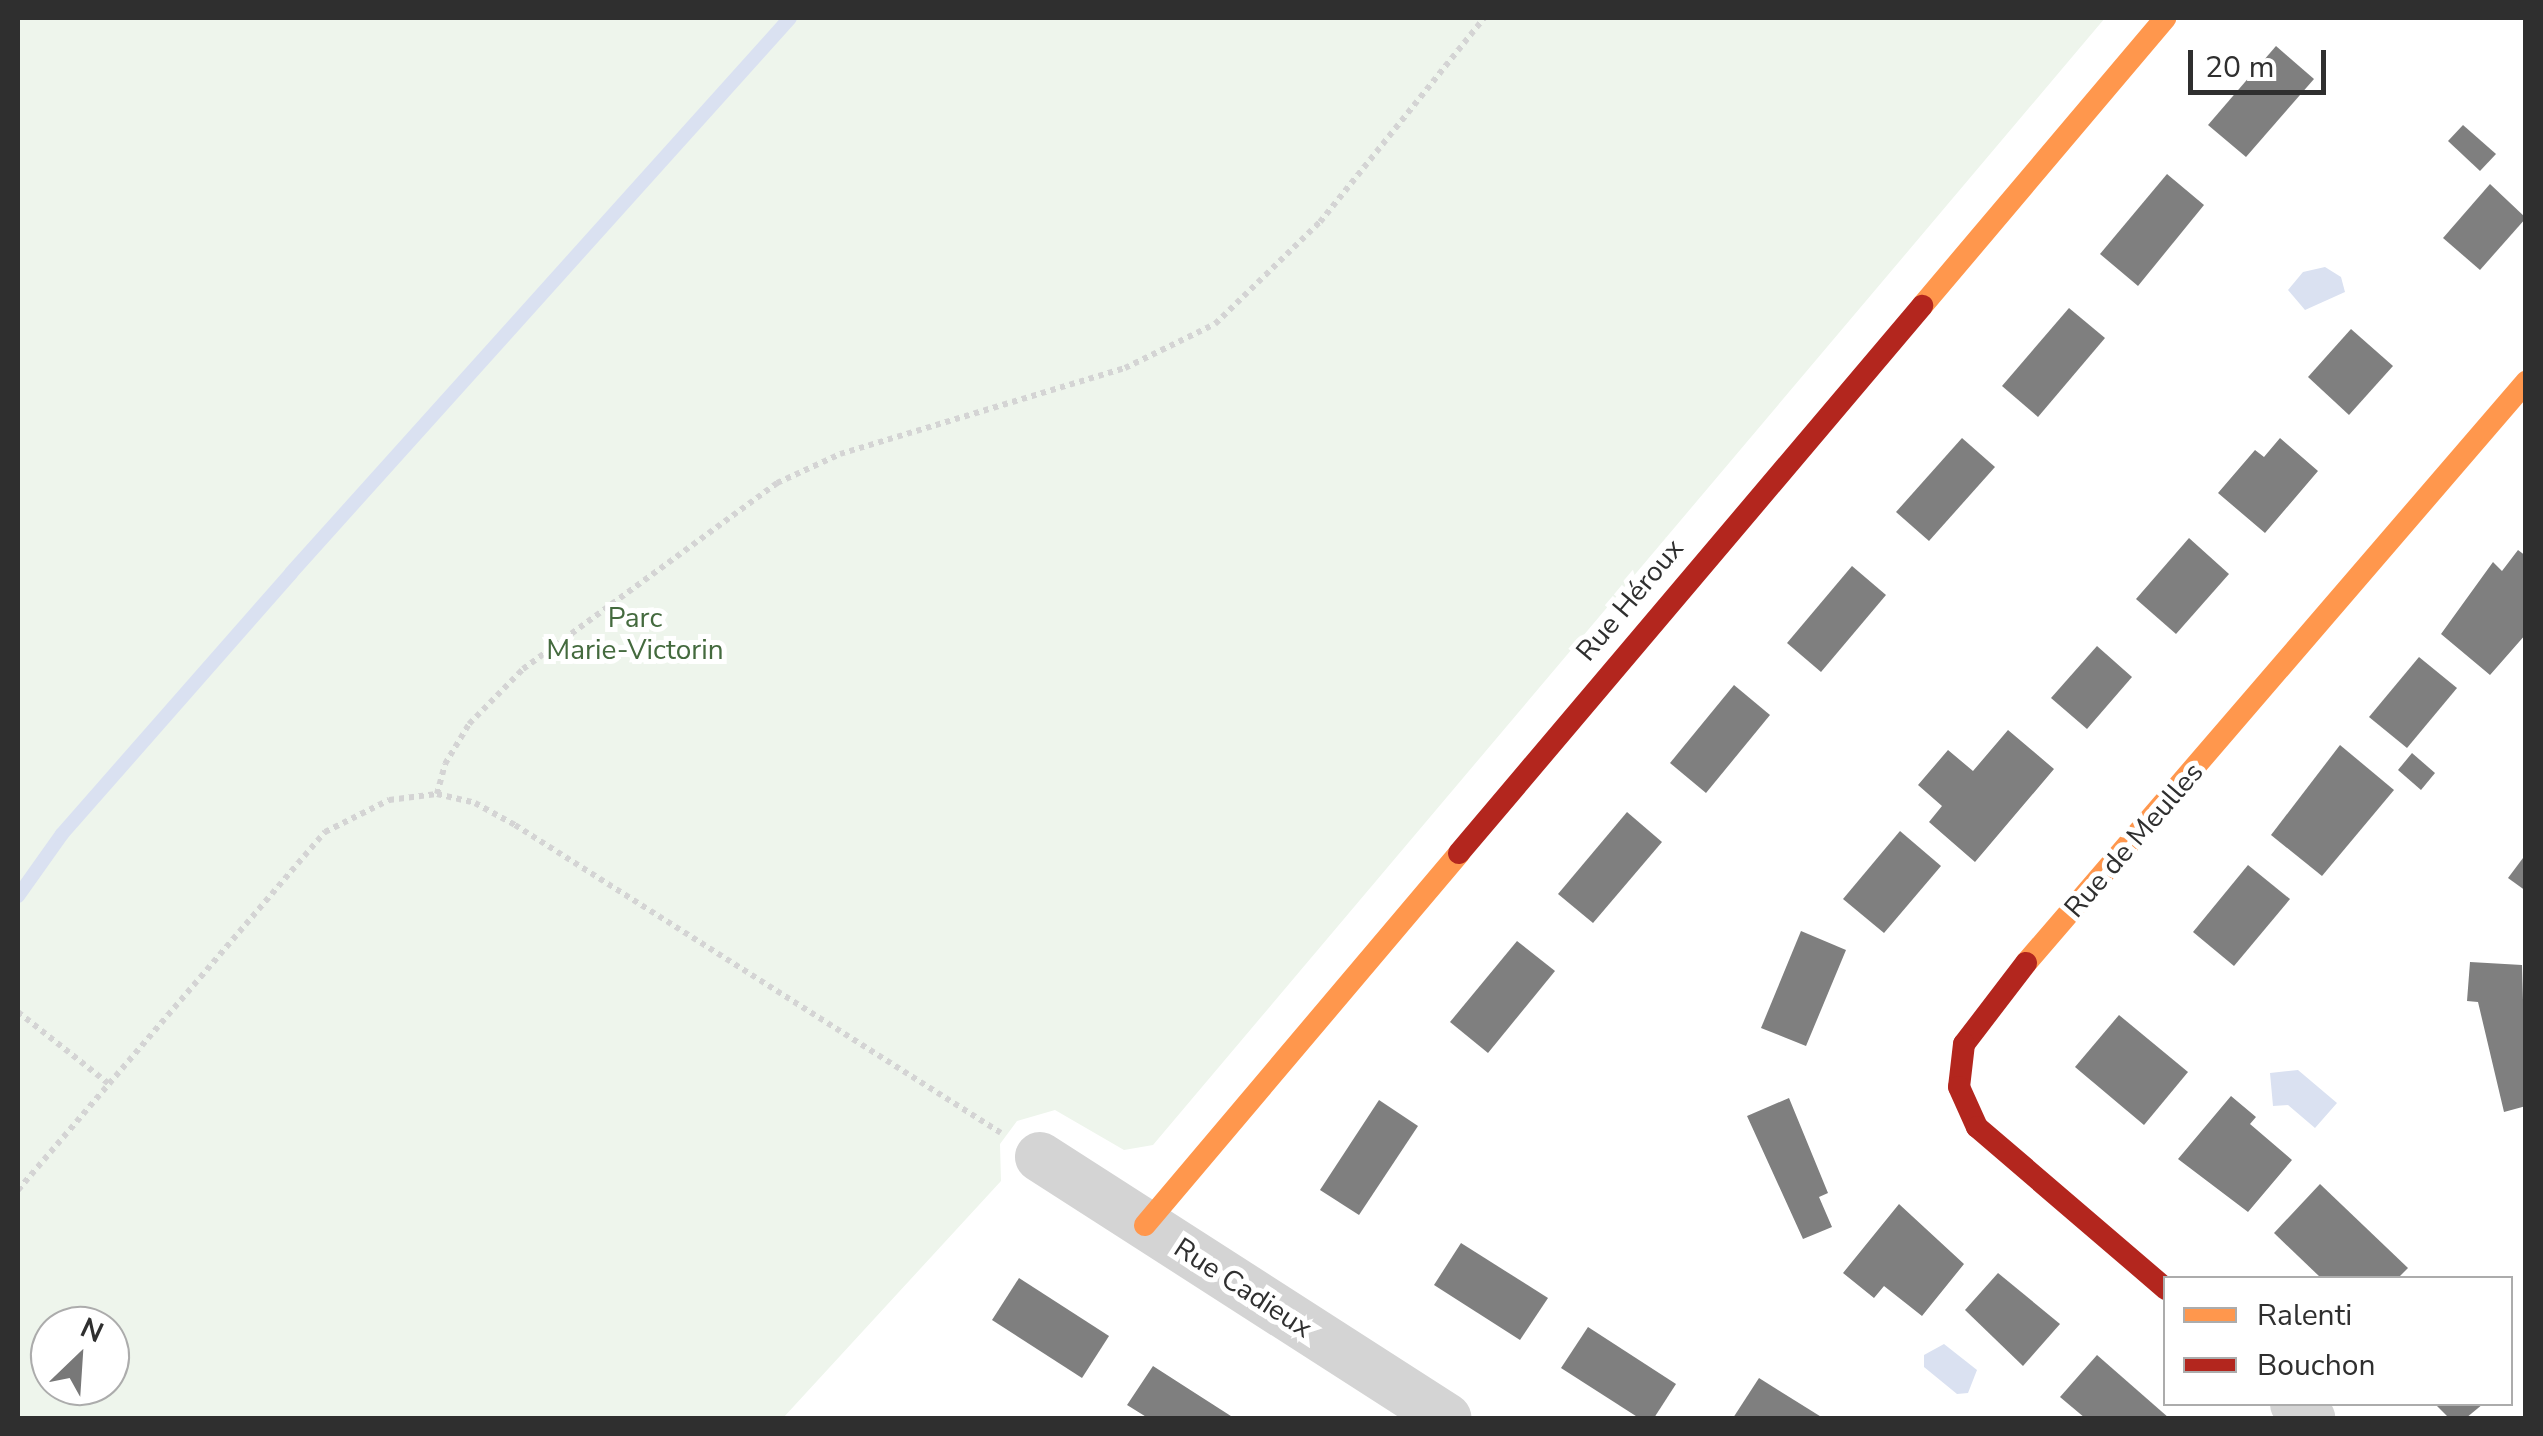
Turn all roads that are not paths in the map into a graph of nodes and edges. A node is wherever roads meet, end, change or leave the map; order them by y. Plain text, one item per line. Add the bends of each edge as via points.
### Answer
1 (2165, 18) edge
2 (2526, 382) edge
3 (1040, 1157) road end
4 (1145, 1225) junction
5 (2163, 1285) edge
6 (1447, 1418) edge

1 - 4 street, Rue Héroux
2 - 5 street, Rue de Meulles via 1964,1044 1959,1087 1977,1126
3 - 4 street, Rue Cadieux
4 - 6 street, Rue Cadieux

